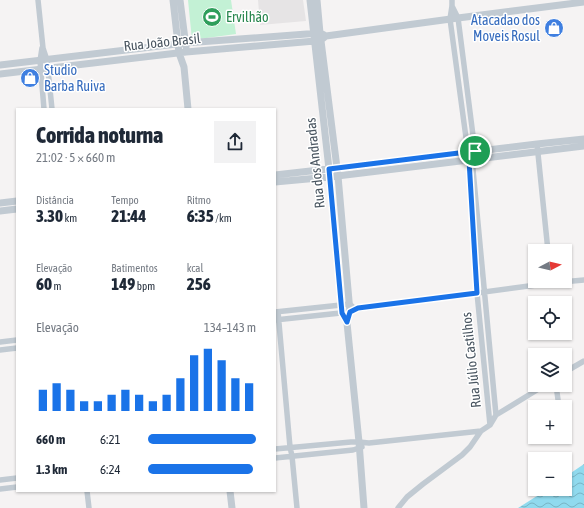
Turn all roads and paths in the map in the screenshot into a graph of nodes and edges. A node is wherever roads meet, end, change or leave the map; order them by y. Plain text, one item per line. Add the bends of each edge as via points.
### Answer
1 (38, 0) edge
2 (172, 0) edge
3 (180, 0) edge
4 (310, 0) edge
5 (318, 0) edge
6 (584, 2) edge
7 (452, 3) edge
8 (458, 18) junction
9 (450, 19) junction
10 (319, 37) junction
11 (182, 43) junction
12 (114, 51) junction
13 (183, 53) junction
14 (75, 56) junction
15 (43, 60) junction
16 (115, 61) junction
17 (0, 65) edge
18 (76, 65) junction
19 (48, 68) junction
20 (40, 70) junction
21 (0, 74) edge
22 (44, 108) edge
23 (52, 108) edge
24 (188, 108) edge
25 (328, 130) junction
26 (584, 139) edge
27 (584, 146) edge
28 (538, 147) junction
29 (471, 156) junction
30 (337, 168) junction
31 (369, 168) junction
32 (329, 169) junction
33 (276, 175) edge
34 (338, 176) junction
35 (329, 177) junction
36 (285, 178) junction
37 (276, 182) edge
38 (16, 201) edge
39 (0, 203) edge
40 (16, 209) edge
41 (0, 211) edge
42 (547, 244) edge
43 (345, 263) junction
44 (338, 264) junction
45 (584, 280) edge
46 (572, 281) edge
47 (528, 285) edge
48 (484, 292) junction
49 (477, 293) junction
50 (347, 307) junction
51 (276, 312) edge
52 (342, 313) junction
53 (276, 320) edge
54 (347, 322) junction
55 (481, 336) junction
56 (489, 336) junction
57 (16, 340) edge
58 (0, 342) edge
59 (16, 348) edge
60 (0, 350) edge
61 (584, 360) edge
62 (572, 368) edge
63 (534, 392) edge
64 (496, 415) junction
65 (490, 425) junction
66 (481, 431) junction
67 (360, 445) junction
68 (290, 447) junction
69 (276, 449) edge
70 (292, 456) junction
71 (276, 458) edge
72 (16, 478) edge
73 (0, 480) edge
74 (16, 487) edge
75 (0, 489) edge
76 (87, 492) edge
77 (230, 492) edge
78 (89, 508) edge
79 (232, 508) edge
80 (298, 508) edge
81 (364, 508) edge
82 (398, 508) edge

1 - 15 street
2 - 11 street
3 - 11 street
4 - 10 street, Rua dos Andradas
5 - 10 street, Rua dos Andradas
6 - 8 street, Rua João Brasil
7 - 8 street, Rua Júlio Castilhos
7 - 9 street, Rua Júlio Castilhos
8 - 9 street, Rua João Brasil
8 - 29 street, Rua Júlio Castilhos
9 - 10 street, Rua João Brasil
9 - 29 street, Rua Júlio Castilhos
10 - 11 street, Rua João Brasil
10 - 13 street, Rua João Brasil
10 - 25 street, Rua dos Andradas
11 - 12 street, Rua João Brasil
11 - 13 street
12 - 14 street, Rua João Brasil
12 - 16 street
13 - 16 street, Rua João Brasil
13 - 24 street
14 - 15 street, Rua João Brasil
14 - 18 street
15 - 17 street, Rua João Brasil
15 - 19 street
15 - 20 street
16 - 18 street, Rua João Brasil
18 - 19 street, Rua João Brasil
19 - 20 street, Rua João Brasil
19 - 23 street
20 - 21 street, Rua João Brasil
20 - 22 street
25 - 30 street, Rua dos Andradas
25 - 32 street, Rua dos Andradas
26 - 28 street
27 - 28 street
28 - 29 street
28 - 42 street
29 - 31 street
29 - 48 street, Rua Júlio Castilhos
29 - 49 street, Rua Júlio Castilhos
30 - 31 street
30 - 32 street
30 - 34 street, Rua dos Andradas
31 - 34 street
32 - 35 street, Rua dos Andradas
32 - 36 street
33 - 36 street
34 - 35 street
34 - 43 street, Rua dos Andradas
35 - 36 street
35 - 44 street, Rua dos Andradas
36 - 37 street
38 - 39 street
40 - 41 street
43 - 44 street
43 - 50 street, Rua dos Andradas
44 - 50 street, Rua dos Andradas
45 - 46 street
47 - 48 street
48 - 49 street
48 - 56 street, Rua Júlio Castilhos
49 - 50 street via 358,308
49 - 55 street, Rua Júlio Castilhos
50 - 51 street
50 - 52 street, Rua dos Andradas
50 - 54 street, Rua dos Andradas
51 - 53 street
52 - 53 street
52 - 54 street, Rua dos Andradas
53 - 68 street
54 - 67 street, Rua dos Andradas
55 - 56 street
55 - 65 street, Rua Júlio Castilhos
56 - 64 street, Rua Júlio Castilhos
57 - 58 street
59 - 60 street
61 - 62 street
63 - 64 street
64 - 65 street
65 - 66 street
66 - 67 street
66 - 82 street via 462,455 407,497
67 - 68 street
67 - 70 street
67 - 81 street, Rua dos Andradas
68 - 69 street
68 - 70 street
70 - 71 street
70 - 80 street
72 - 73 street
74 - 75 street
76 - 78 street
77 - 79 street

